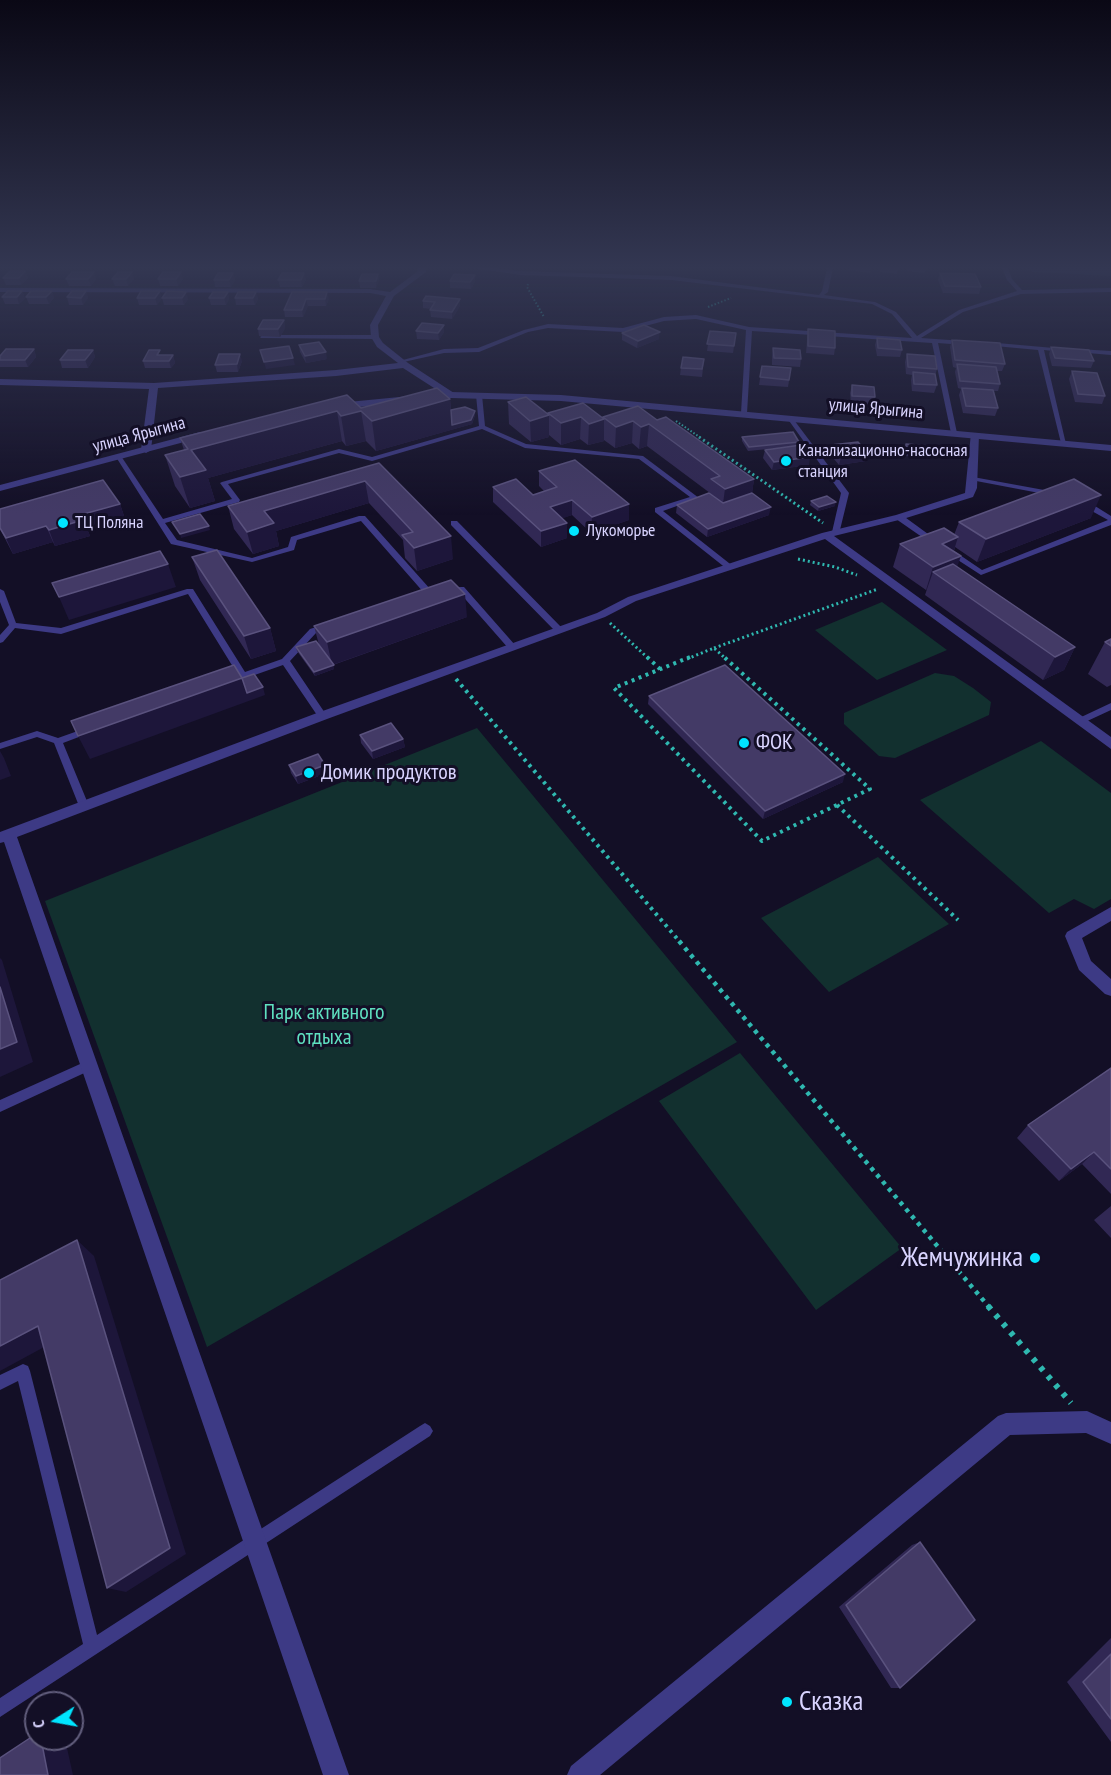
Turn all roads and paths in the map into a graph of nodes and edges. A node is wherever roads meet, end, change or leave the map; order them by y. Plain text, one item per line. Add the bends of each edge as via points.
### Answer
1 (1040, 348) edge
2 (385, 349) edge
3 (482, 349) edge
4 (748, 349) edge
5 (937, 349) edge
6 (1052, 349) edge
7 (1111, 353) edge
8 (403, 364) junction
9 (0, 382) edge
10 (154, 386) junction
11 (451, 395) junction
12 (479, 395) junction
13 (331, 408) edge
14 (744, 413) junction
15 (789, 417) junction
16 (672, 418) edge
17 (482, 427) junction
18 (214, 432) edge
19 (954, 433) junction
20 (974, 435) junction
21 (1064, 443) junction
22 (1111, 448) edge
23 (146, 450) junction
24 (119, 457) junction
25 (973, 479) junction
26 (0, 488) edge
27 (1062, 495) edge
28 (1073, 497) edge
29 (899, 517) junction
30 (1111, 520) edge
31 (161, 522) junction
32 (454, 523) dead end
33 (831, 533) junction
34 (768, 555) junction
35 (730, 567) junction
36 (892, 584) junction
37 (0, 591) edge
38 (428, 592) junction
39 (418, 595) edge
40 (601, 615) junction
41 (334, 624) edge
42 (13, 625) junction
43 (559, 630) junction
44 (0, 640) edge
45 (512, 646) junction
46 (714, 648) junction
47 (285, 661) junction
48 (448, 670) junction
49 (660, 670) junction
50 (243, 676) junction
51 (221, 684) edge
52 (1111, 706) edge
53 (322, 716) junction
54 (1080, 721) junction
55 (101, 725) edge
56 (58, 741) junction
57 (1111, 744) edge
58 (0, 747) edge
59 (837, 805) junction
60 (84, 806) junction
61 (5, 836) edge
62 (1111, 913) edge
63 (958, 920) dead end
64 (1111, 988) edge
65 (89, 1065) junction
66 (0, 1106) edge
67 (0, 1383) edge
68 (1087, 1422) junction
69 (425, 1431) dead end
70 (1111, 1433) edge
71 (255, 1542) junction
72 (92, 1648) junction
73 (0, 1708) edge
74 (336, 1775) edge
75 (580, 1775) edge

1 - 21 lane
2 - 8 street
3 - 8 lane via 444,351
4 - 14 lane
5 - 19 lane
6 - 7 lane
8 - 10 street via 336,373
8 - 11 street
9 - 10 street
10 - 23 street
11 - 12 street, улица Ярыгина
11 - 13 street, улица Ярыгина
12 - 14 street, улица Ярыгина
12 - 17 lane
14 - 15 street, улица Ярыгина
15 - 19 street, улица Ярыгина
15 - 33 lane via 845,493
16 - 33 path
17 - 31 lane via 372,459 339,452 224,483 236,500
17 - 35 lane via 525,446 640,457 695,498 658,510
18 - 23 street, улица Ярыгина
19 - 20 street, улица Ярыгина
20 - 21 street, улица Ярыгина
20 - 25 street
21 - 22 street, улица Ярыгина
23 - 24 street, улица Ярыгина
24 - 26 street, улица Ярыгина
24 - 31 lane
25 - 27 lane
25 - 29 street via 969,495
28 - 30 lane
29 - 30 lane via 981,573
29 - 33 street
31 - 38 lane via 174,542 252,560 291,548 294,539 363,518
32 - 43 lane
33 - 34 street
33 - 36 street
34 - 35 street
34 - 36 path via 813,562
35 - 40 street via 632,599
36 - 46 path
36 - 54 street
37 - 42 lane
38 - 39 lane
38 - 45 lane via 460,589
40 - 43 street
40 - 49 path
41 - 47 lane via 313,631
42 - 44 lane
42 - 50 lane via 61,631 190,591
43 - 45 street
45 - 48 street
46 - 49 path
46 - 59 path via 870,789
47 - 50 lane
47 - 53 lane
48 - 53 street
48 - 68 path
49 - 59 path via 614,688 762,841
50 - 51 lane
52 - 54 lane
53 - 60 street
54 - 57 street
55 - 56 lane
56 - 58 lane via 37,734
56 - 60 lane
59 - 63 path
60 - 61 street
61 - 65 street
62 - 64 street via 1073,936 1085,965
65 - 66 lane
65 - 71 street
67 - 72 lane via 22,1371
68 - 70 street
68 - 75 street via 1006,1424
69 - 71 lane
71 - 72 lane
71 - 74 street
72 - 73 lane

